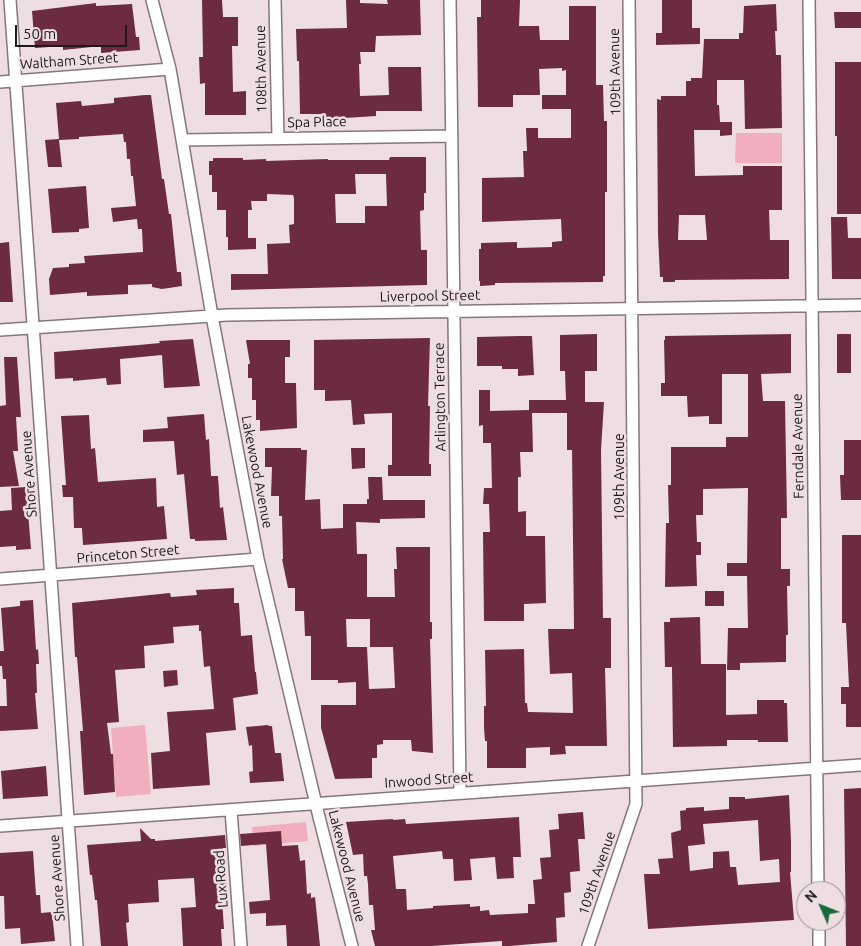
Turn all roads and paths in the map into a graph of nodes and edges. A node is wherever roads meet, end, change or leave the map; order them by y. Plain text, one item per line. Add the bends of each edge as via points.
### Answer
1 (10, 0) edge
2 (152, 0) edge
3 (275, 0) edge
4 (450, 0) edge
5 (629, 0) edge
6 (809, 0) edge
7 (170, 68) junction
8 (16, 81) junction
9 (0, 82) edge
10 (452, 136) junction
11 (278, 138) junction
12 (182, 140) junction
13 (861, 305) edge
14 (811, 306) junction
15 (633, 309) junction
16 (454, 311) junction
17 (212, 316) junction
18 (34, 328) junction
19 (0, 330) edge
20 (258, 559) junction
21 (50, 576) junction
22 (0, 579) edge
23 (861, 765) edge
24 (817, 768) junction
25 (636, 780) junction
26 (460, 793) junction
27 (316, 804) junction
28 (231, 810) junction
29 (68, 821) junction
30 (0, 826) edge
31 (818, 881) edge
32 (819, 931) edge
33 (77, 946) edge
34 (241, 946) edge
35 (352, 946) edge
36 (588, 946) edge
37 (819, 946) edge

1 - 8 street, Shore Avenue
2 - 7 street, Lakewood Avenue
3 - 11 street, 108th Avenue
4 - 10 street, Arlington Terrace
5 - 15 street, 109th Avenue
6 - 14 street, Ferndale Avenue
7 - 8 street, Waltham Street
7 - 12 street, Lakewood Avenue
8 - 9 street, Waltham Street
8 - 18 street, Shore Avenue
10 - 11 street, Spa Place
10 - 16 street, Arlington Terrace
11 - 12 street, Spa Place
12 - 17 street, Lakewood Avenue
13 - 14 street, Liverpool Street
14 - 15 street, Liverpool Street
14 - 24 street, Ferndale Avenue
15 - 16 street, Liverpool Street
15 - 25 street, 109th Avenue
16 - 17 street, Liverpool Street
16 - 26 street, Arlington Terrace
17 - 18 street, Liverpool Street
17 - 20 street, Lakewood Avenue
18 - 19 street, Liverpool Street
18 - 21 street, Shore Avenue
20 - 21 street, Princeton Street
20 - 27 street, Lakewood Avenue
21 - 22 street, Princeton Street
21 - 29 street, Shore Avenue
23 - 24 street, Inwood Street
24 - 25 street, Inwood Street
24 - 31 street, Ferndale Avenue
25 - 26 street, Inwood Street
25 - 36 street, 109th Avenue via 636,804
26 - 27 street, Inwood Street
27 - 28 street, Inwood Street
27 - 35 street, Lakewood Avenue
28 - 29 street, Inwood Street
28 - 34 street, Lux Road
29 - 30 street, Inwood Street
29 - 33 street, Shore Avenue
32 - 37 street

